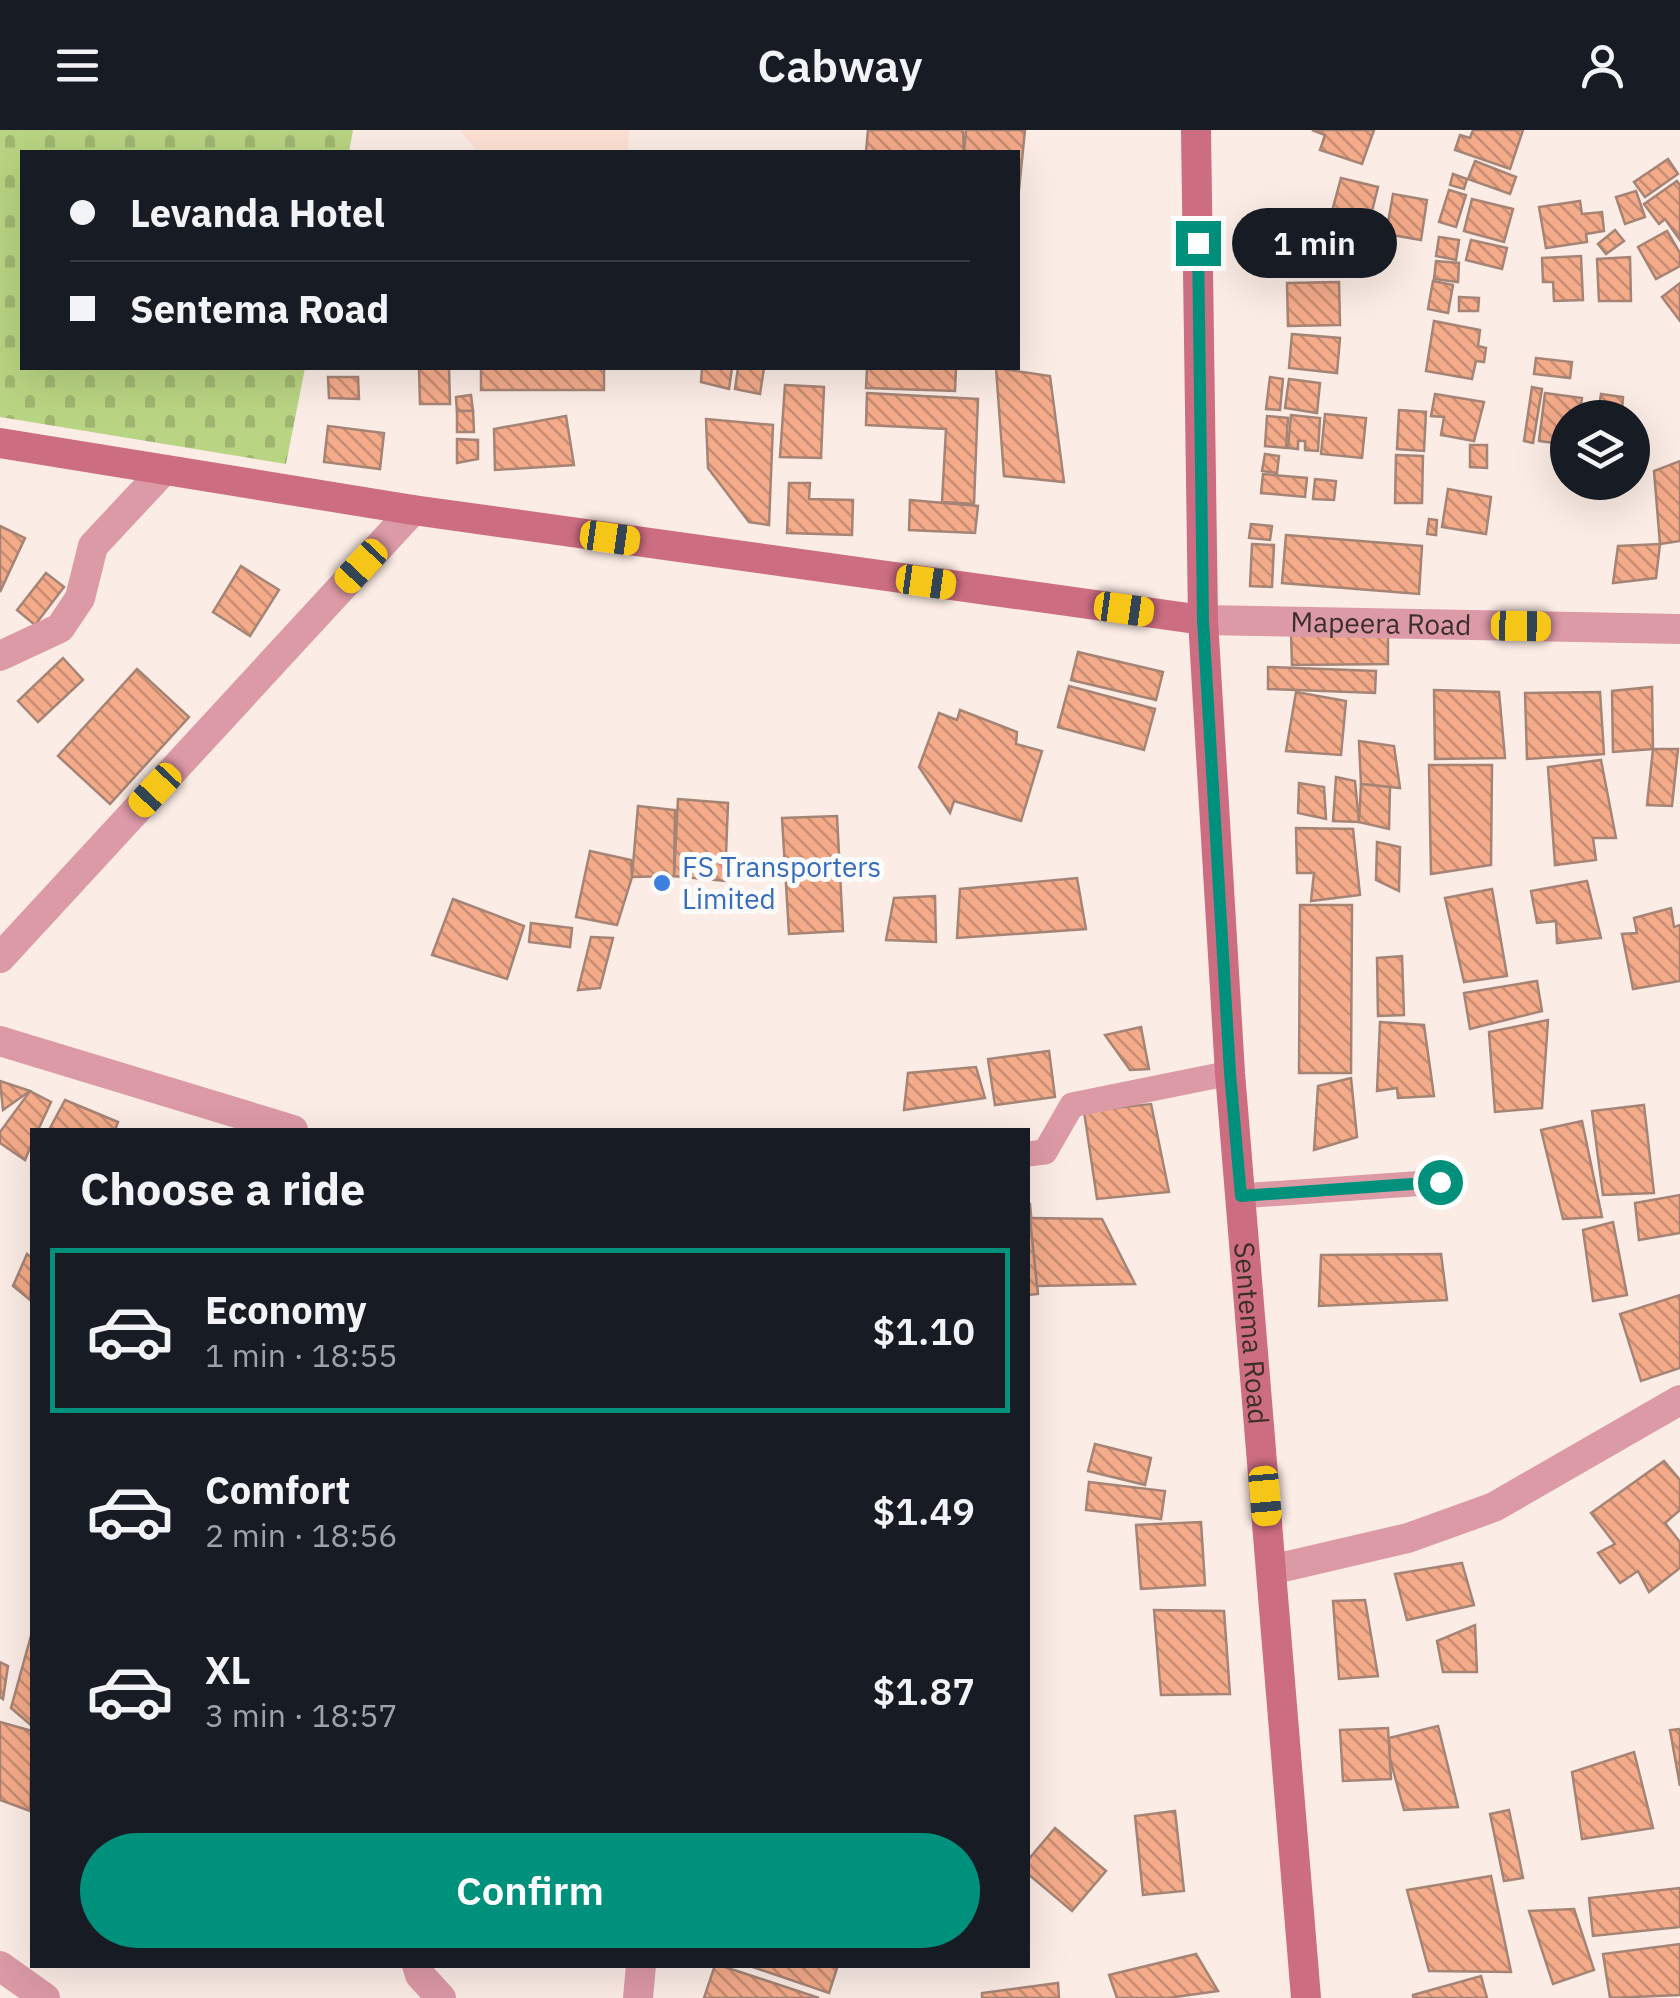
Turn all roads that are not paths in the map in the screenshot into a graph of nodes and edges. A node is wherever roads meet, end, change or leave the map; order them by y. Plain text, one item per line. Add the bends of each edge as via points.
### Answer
1 (1196, 130) edge
2 (0, 443) edge
3 (164, 470) junction
4 (413, 510) junction
5 (1203, 620) junction
6 (1680, 629) edge
7 (0, 656) edge
8 (0, 958) edge
9 (0, 1041) edge
10 (1230, 1073) junction
11 (286, 1128) edge
12 (1030, 1154) edge
13 (1440, 1182) dead end
14 (1241, 1196) junction
15 (1680, 1400) edge
16 (1271, 1570) junction
17 (0, 1966) edge
18 (418, 1968) edge
19 (641, 1968) edge
20 (46, 1998) edge
21 (441, 1998) edge
22 (638, 1998) edge
23 (1306, 1998) edge

1 - 5 main road, Sentema Road
2 - 3 main road
3 - 4 main road
3 - 7 street via 93,546 80,598 60,628
4 - 5 main road
4 - 8 street
5 - 6 street, Mapeera Road
5 - 10 main road, Sentema Road
9 - 11 street
10 - 12 lane via 1072,1105 1045,1152
10 - 14 main road, Sentema Road
13 - 14 lane
14 - 16 main road, Sentema Road
15 - 16 street via 1494,1507 1408,1538
16 - 23 main road, Sentema Road
17 - 20 street
18 - 21 street
19 - 22 street

